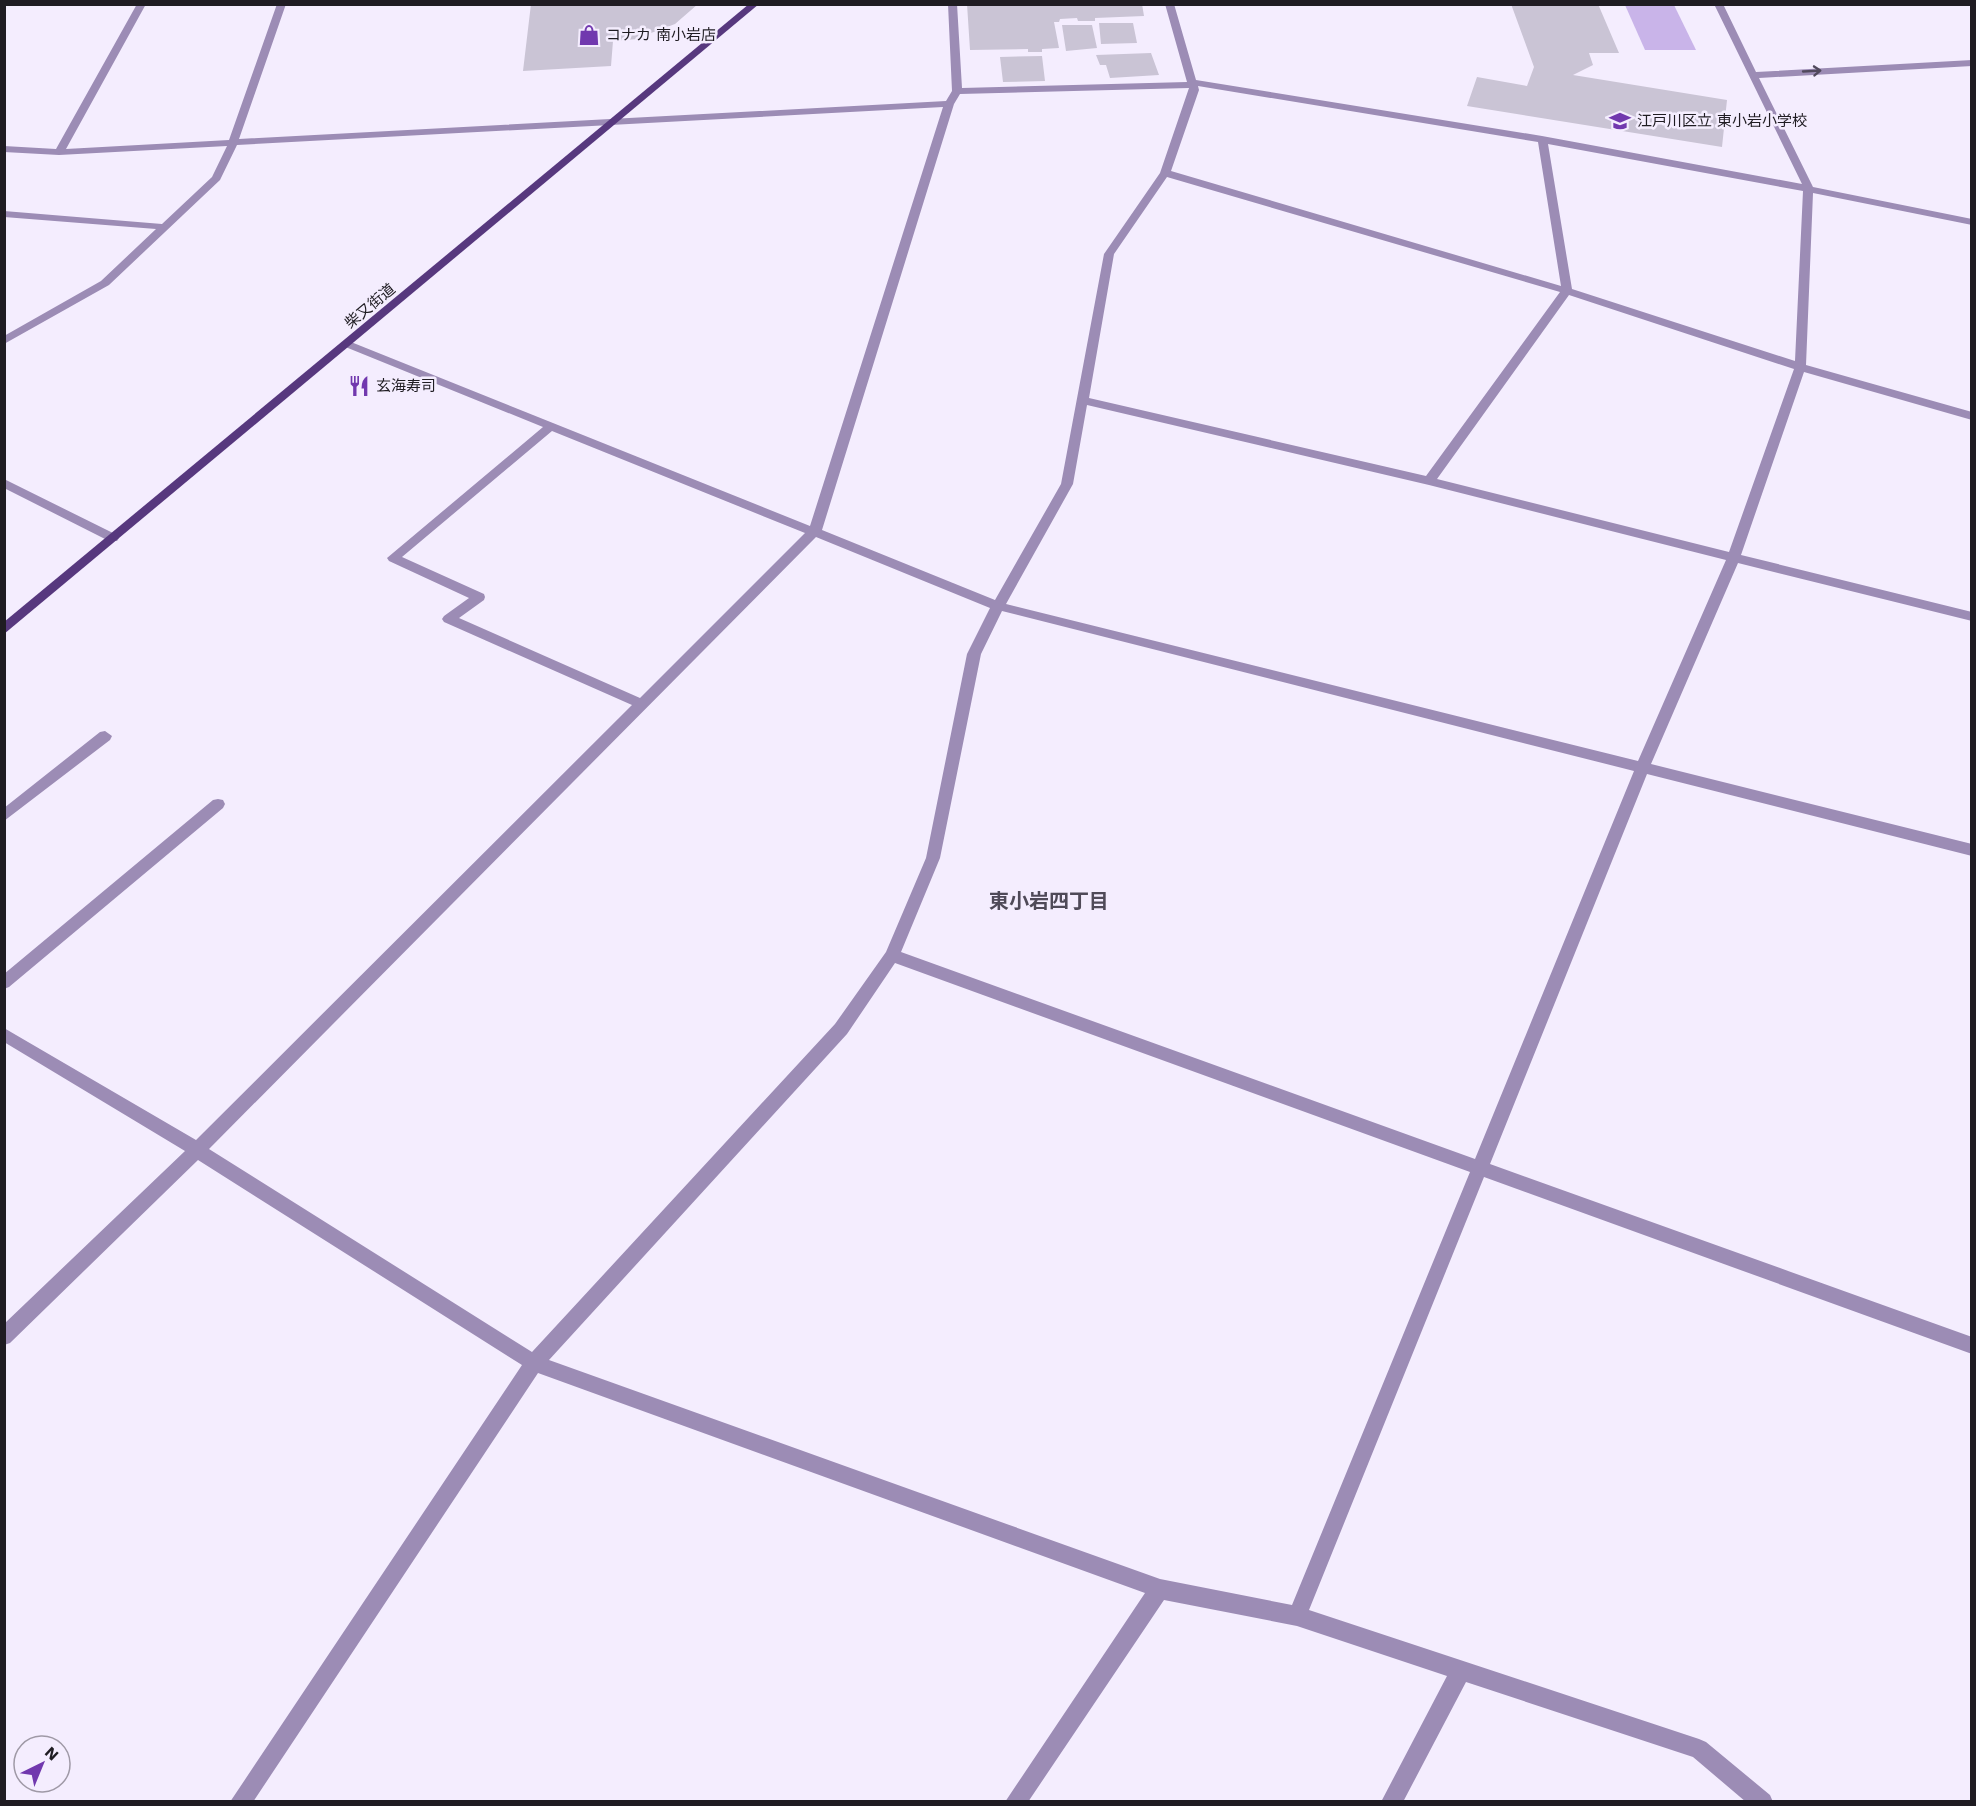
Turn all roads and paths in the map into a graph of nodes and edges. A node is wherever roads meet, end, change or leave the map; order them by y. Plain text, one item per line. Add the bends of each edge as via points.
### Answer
1 (142, 4) edge
2 (282, 4) edge
3 (755, 4) edge
4 (952, 4) edge
5 (1168, 4) edge
6 (1718, 4) edge
7 (1971, 63) edge
8 (1754, 75) junction
9 (1192, 83) junction
10 (953, 98) junction
11 (612, 124) junction
12 (1542, 139) junction
13 (233, 143) junction
14 (4, 149) edge
15 (59, 152) junction
16 (1165, 173) junction
17 (1808, 187) junction
18 (4, 214) edge
19 (1971, 222) edge
20 (164, 227) junction
21 (1568, 291) junction
22 (4, 341) edge
23 (347, 344) junction
24 (1800, 366) junction
25 (1082, 400) junction
26 (1971, 416) edge
27 (551, 426) junction
28 (1429, 481) junction
29 (4, 483) edge
30 (815, 531) junction
31 (113, 538) junction
32 (1734, 557) junction
33 (998, 606) junction
34 (1971, 617) edge
35 (4, 630) edge
36 (642, 704) junction
37 (105, 736) dead end
38 (1643, 767) junction
39 (218, 804) dead end
40 (4, 816) edge
41 (1971, 850) edge
42 (892, 955) junction
43 (4, 982) edge
44 (4, 1034) edge
45 (197, 1150) junction
46 (1481, 1168) junction
47 (4, 1337) edge
48 (1971, 1346) edge
49 (534, 1363) junction
50 (1160, 1589) junction
51 (1297, 1616) junction
52 (1461, 1670) junction
53 (240, 1802) edge
54 (1015, 1802) edge
55 (1391, 1802) edge
56 (1763, 1802) edge

1 - 15 street
2 - 13 street
3 - 11 main road, 柴又街道
4 - 10 street
5 - 9 street
6 - 8 street
8 -> 7 street
8 - 17 street
9 - 10 street
9 - 12 street
9 - 16 street via 1192,94
10 - 11 street
10 - 30 street
11 - 13 street
11 - 23 main road, 柴又街道
12 - 17 street
12 - 21 street
13 - 15 street
13 - 20 street via 216,178
14 - 15 street
16 - 21 street
16 - 25 street via 1109,254
17 - 19 street
17 - 24 street
18 - 20 street
20 - 22 street via 105,283
21 - 24 street
21 - 28 street
23 - 27 street
23 - 31 main road, 柴又街道
24 - 26 street
24 - 32 street
25 - 28 street
25 - 33 street via 1067,484
27 - 30 street
27 - 36 street via 393,558 479,597 449,619
28 - 32 street
29 - 31 street
30 - 33 street
30 - 36 street
31 - 35 main road, 柴又街道
32 - 34 street
32 - 38 street
33 - 38 street
33 - 42 street via 974,654 933,858
36 - 45 street
37 - 40 street
38 - 41 street
38 - 46 street
39 - 43 street
42 - 46 street
42 - 49 street via 841,1029
44 - 45 street
45 - 47 street
45 - 49 street
46 - 48 street
46 - 51 street
49 - 50 street
49 - 53 street
50 - 51 street
50 - 54 street
51 - 52 street
52 - 55 street
52 - 56 street via 1699,1749

